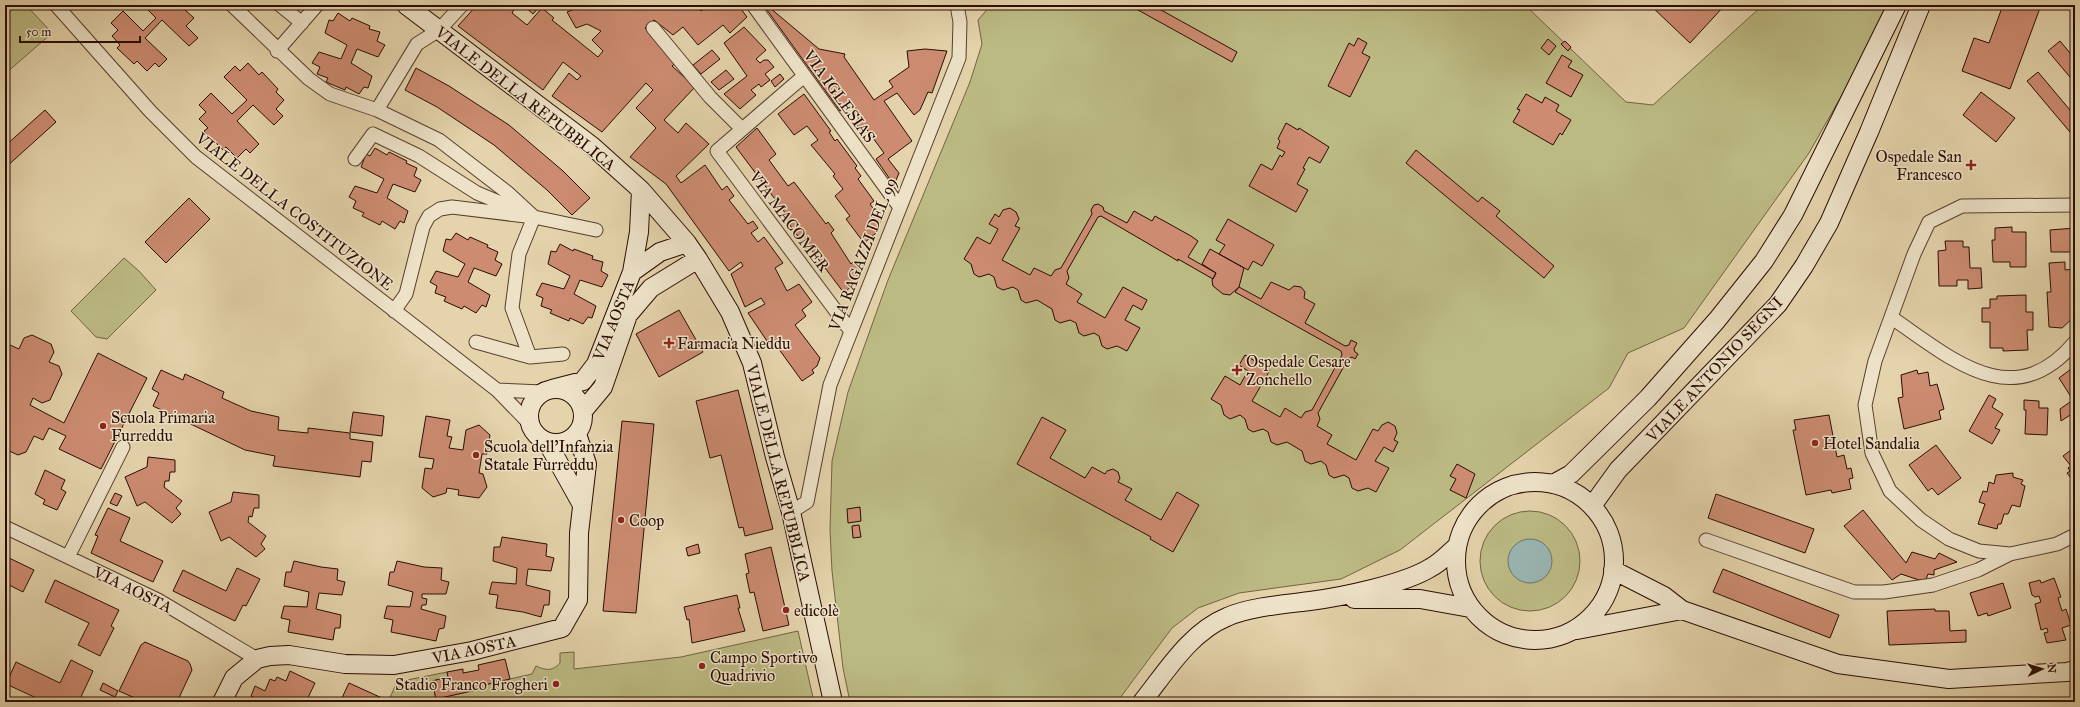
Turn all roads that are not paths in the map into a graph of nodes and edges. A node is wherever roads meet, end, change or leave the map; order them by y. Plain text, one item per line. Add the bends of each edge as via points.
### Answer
1 (56, 5) edge
2 (232, 5) edge
3 (280, 5) edge
4 (317, 5) edge
5 (406, 5) edge
6 (462, 5) edge
7 (753, 5) edge
8 (957, 5) edge
9 (1897, 5) edge
10 (1921, 5) edge
11 (302, 23) junction
12 (653, 28) dead end
13 (439, 30) junction
14 (277, 50) junction
15 (804, 76) junction
16 (377, 110) junction
17 (742, 129) junction
18 (355, 159) dead end
19 (640, 190) junction
20 (2075, 205) edge
21 (899, 206) junction
22 (534, 217) junction
23 (596, 230) dead end
24 (687, 243) junction
25 (698, 259) junction
26 (632, 272) junction
27 (394, 311) junction
28 (1892, 318) junction
29 (850, 330) junction
30 (476, 342) dead end
31 (2075, 342) edge
32 (563, 354) dead end
33 (530, 357) junction
34 (496, 390) junction
35 (547, 391) junction
36 (582, 410) junction
37 (529, 424) junction
38 (577, 434) junction
39 (547, 442) junction
40 (123, 447) dead end
41 (1553, 484) junction
42 (581, 503) junction
43 (1592, 506) junction
44 (791, 512) junction
45 (5, 527) edge
46 (2075, 535) edge
47 (1706, 540) dead end
48 (1456, 547) junction
49 (2010, 554) junction
50 (68, 557) junction
51 (1613, 570) junction
52 (1325, 599) junction
53 (1470, 608) junction
54 (1682, 610) junction
55 (1574, 631) junction
56 (257, 659) junction
57 (2075, 670) edge
58 (222, 702) edge
59 (833, 702) edge
60 (1142, 702) edge

1 - 27 street, VIALE DELLA COSTITUZIONE via 150,111 196,157
2 - 14 street
3 - 11 street
4 - 11 street
5 - 13 street, VIALE DELLA REPUBBLICA
6 - 13 street
7 - 15 street, VIA IGLESIAS
8 - 21 street, VIA RAGAZZI DEL 99 via 960,22 959,58
9 - 41 street, VIALE ANTONIO SEGNI via 1793,215 1764,261 1717,320 1648,398 1571,474
10 - 43 street, VIALE ANTONIO SEGNI via 1835,210 1804,266 1778,304 1618,470
11 - 14 street
12 - 17 street via 710,98
13 - 16 street via 417,44
13 - 19 street, VIALE DELLA REPUBBLICA via 592,146
14 - 16 street via 330,94
15 - 17 street
15 - 21 street, VIA IGLESIAS
16 - 22 street via 439,140 508,193
17 - 29 street, VIA MACOMER via 717,151
18 - 22 street via 373,134 419,156 477,193
19 - 24 street, VIALE DELLA REPUBBLICA
19 - 26 street, VIA AOSTA via 640,229
20 - 28 street via 1962,206 1929,222 1914,254
21 - 29 street, VIA RAGAZZI DEL 99
22 - 23 street
22 - 27 street via 452,207 440,209 429,216 423,227 406,294
22 - 33 street via 518,254 512,308
24 - 25 street, VIALE DELLA REPUBBLICA
24 - 26 street, VIA AOSTA via 660,252
25 - 36 street, VIA AOSTA via 651,288 628,315 603,387
25 - 44 street, VIALE DELLA REPUBBLICA via 730,312 749,351
26 - 35 street, VIA AOSTA via 596,364 583,381
27 - 34 street, VIALE DELLA COSTITUZIONE
28 - 31 street via 1963,366 1991,377 2024,377 2051,366
28 - 49 street via 1875,361 1865,405 1872,452 1890,492 1921,520 1950,539 1979,551
29 - 44 street, VIA RAGAZZI DEL 99 via 830,385 807,502
30 - 33 street
32 - 33 street
34 - 35 street
34 - 37 street, VIALE DELLA COSTITUZIONE
35 - 36 street via 568,392 580,403
35 - 37 street via 530,406
36 - 38 street via 583,419
37 - 39 street via 539,438
38 - 39 street via 563,443
38 - 42 street, VIA AOSTA via 587,464
39 - 42 street
40 - 50 street
41 - 43 street via 1567,489
41 - 48 street via 1534,482 1516,484 1499,490 1471,514
42 - 56 street, VIA AOSTA via 578,600 562,628 466,652 394,665 345,664 289,655
43 - 51 street via 1610,536
44 - 59 street, VIALE DELLA REPUBBLICA
45 - 50 street, VIA AOSTA
46 - 49 street via 2057,544
47 - 49 street via 1854,592 1884,592 1933,585 1978,570
48 - 52 street via 1430,568 1403,580
48 - 53 street via 1460,590
50 - 56 street, VIA AOSTA via 158,600
51 - 54 street via 1664,596
51 - 55 street via 1609,588 1601,605
52 - 53 street via 1420,599
52 - 60 street via 1243,612 1213,624 1181,653
53 - 55 street via 1500,633 1518,639 1537,641 1556,638
54 - 55 street
54 - 57 street via 1838,664 1949,679
56 - 58 street, VIA AOSTA via 234,678

